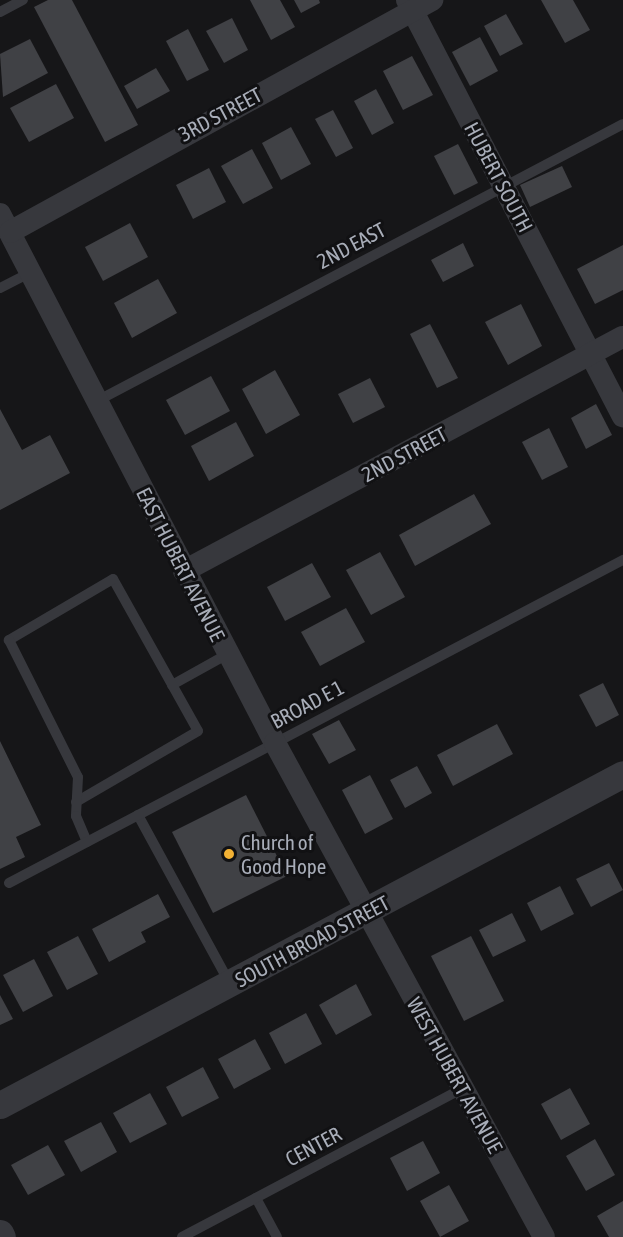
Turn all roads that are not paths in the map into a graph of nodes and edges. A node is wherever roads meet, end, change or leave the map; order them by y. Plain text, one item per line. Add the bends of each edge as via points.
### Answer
1 (22, 0) edge
2 (432, 0) edge
3 (409, 5) edge
4 (0, 12) edge
5 (623, 124) edge
6 (504, 187) junction
7 (5, 223) edge
8 (31, 272) junction
9 (0, 288) edge
10 (623, 337) edge
11 (591, 354) junction
12 (96, 401) junction
13 (623, 416) edge
14 (623, 560) edge
15 (184, 571) junction
16 (228, 654) junction
17 (172, 685) junction
18 (275, 743) junction
19 (623, 774) edge
20 (76, 802) junction
21 (138, 815) junction
22 (87, 842) junction
23 (9, 883) dead end
24 (367, 913) junction
25 (231, 984) junction
26 (462, 1089) junction
27 (0, 1105) edge
28 (256, 1198) junction
29 (182, 1237) edge
30 (277, 1237) edge
31 (544, 1237) edge

1 - 4 lane
2 - 3 street, 3RD STREET
3 - 6 street, HUBERT SOUTH
3 - 7 street, 3RD STREET
5 - 6 lane, 2ND EAST
6 - 11 street, HUBERT SOUTH
6 - 12 lane, 2ND EAST
7 - 8 street, EAST HUBERT AVENUE
8 - 9 lane
8 - 12 street, EAST HUBERT AVENUE
10 - 11 street, 2ND STREET
11 - 13 street, HUBERT SOUTH
11 - 15 street, 2ND STREET
12 - 15 street, EAST HUBERT AVENUE
14 - 18 lane, BROAD E 1
15 - 16 street, EAST HUBERT AVENUE
16 - 17 lane
16 - 18 street, EAST HUBERT AVENUE
17 - 20 lane via 198,731
17 - 20 lane via 112,579 9,640 78,777
18 - 21 lane, BROAD E 1
18 - 24 street, EAST HUBERT AVENUE
19 - 24 street, SOUTH BROAD STREET
20 - 22 lane via 76,816
21 - 22 lane, BROAD E 1
21 - 25 lane
22 - 23 lane, BROAD E 1
24 - 25 street, SOUTH BROAD STREET
24 - 26 street, WEST HUBERT AVENUE
25 - 27 street, SOUTH BROAD STREET
26 - 28 lane, CENTER
26 - 31 street, WEST HUBERT AVENUE
28 - 29 lane, CENTER
28 - 30 lane

